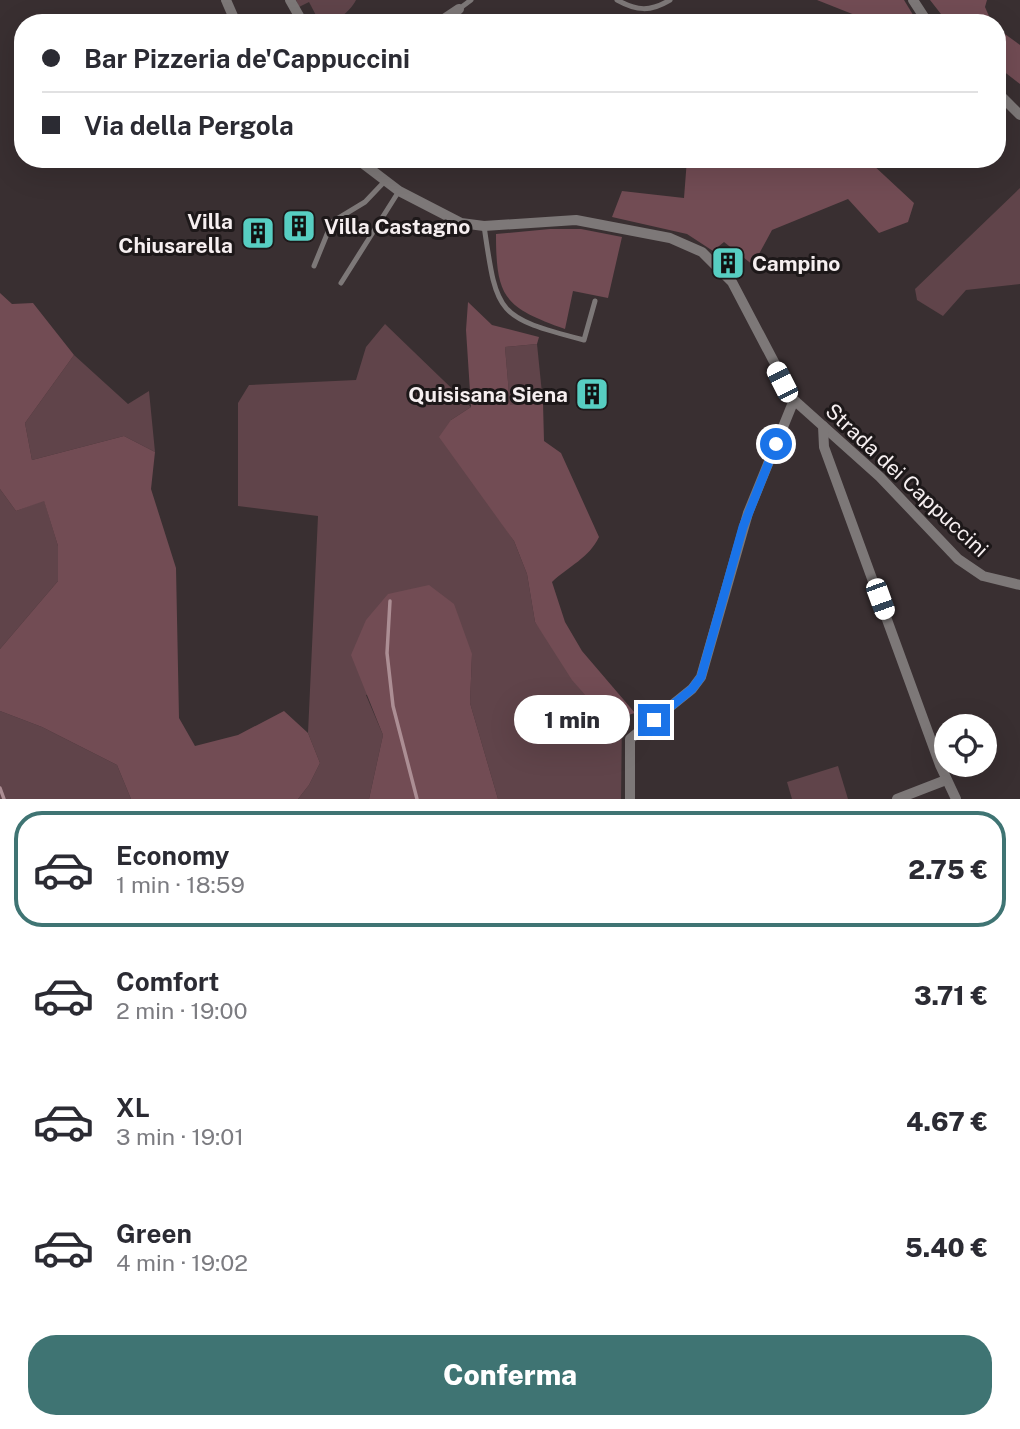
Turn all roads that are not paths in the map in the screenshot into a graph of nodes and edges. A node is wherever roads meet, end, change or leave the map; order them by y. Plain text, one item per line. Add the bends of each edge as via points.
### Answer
1 (471, 0) edge
2 (617, 0) edge
3 (670, 0) edge
4 (459, 9) joint
5 (452, 14) edge
6 (1006, 101) edge
7 (1020, 115) edge
8 (368, 168) edge
9 (385, 181) junction
10 (399, 191) junction
11 (484, 226) junction
12 (314, 266) dead end
13 (341, 283) dead end
14 (595, 301) dead end
15 (794, 400) junction
16 (823, 426) junction
17 (1020, 585) edge
18 (946, 780) junction
19 (630, 799) edge
20 (897, 799) edge
21 (956, 799) edge

1 - 4 lane
2 - 3 lane via 638,9 658,8
4 - 5 street
6 - 7 street
8 - 9 street, Strada dei Cappuccini
9 - 10 street, Strada dei Cappuccini
9 - 12 lane via 365,202 332,222
10 - 11 street, Strada dei Cappuccini via 452,220
10 - 13 lane
11 - 14 lane via 498,299 511,314 536,327 584,340
11 - 15 street, Strada dei Cappuccini via 576,220 670,238 696,248 732,282
15 - 16 street, Strada dei Cappuccini
15 - 19 street via 748,513 701,677 630,739
16 - 17 street, Strada dei Cappuccini via 880,477 958,559 983,576
16 - 18 street via 824,447
18 - 20 street
18 - 21 street

